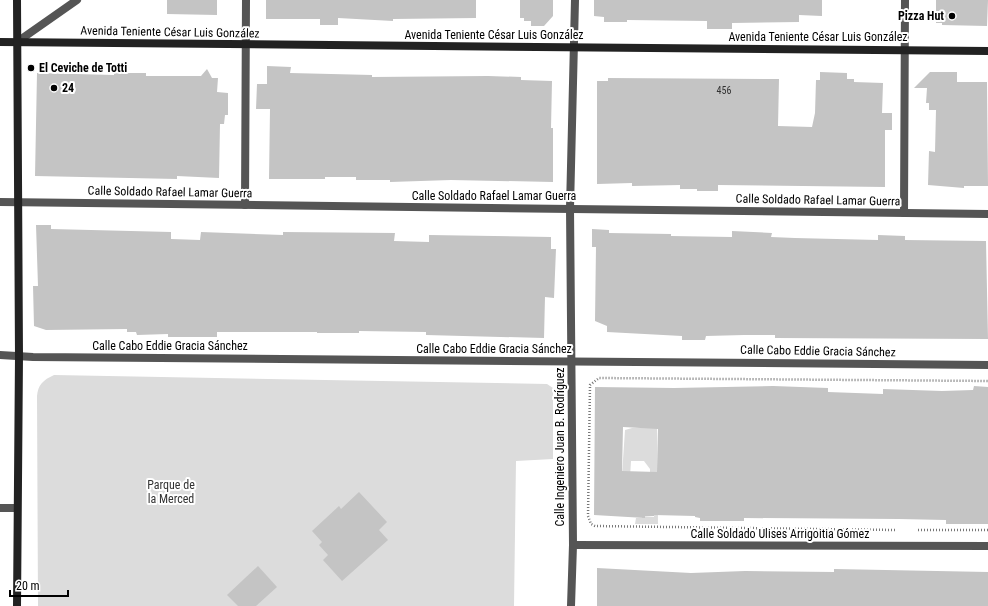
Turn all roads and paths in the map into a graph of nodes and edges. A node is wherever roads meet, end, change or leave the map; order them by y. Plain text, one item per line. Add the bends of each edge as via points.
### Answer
1 (17, 0) edge
2 (76, 0) edge
3 (246, 0) edge
4 (575, 0) edge
5 (905, 0) edge
6 (0, 42) edge
7 (17, 42) junction
8 (246, 45) junction
9 (574, 48) junction
10 (905, 50) junction
11 (988, 51) edge
12 (0, 202) edge
13 (17, 202) junction
14 (245, 205) junction
15 (570, 208) junction
16 (904, 213) junction
17 (988, 214) edge
18 (0, 355) edge
19 (19, 356) junction
20 (572, 361) junction
21 (988, 365) edge
22 (988, 381) edge
23 (0, 508) edge
24 (17, 508) junction
25 (902, 530) dead end
26 (917, 530) dead end
27 (988, 530) edge
28 (573, 545) junction
29 (988, 546) edge
30 (17, 606) edge
31 (571, 606) edge

1 - 7 street
2 - 7 street
3 - 8 street
4 - 9 street, Calle Ingeniero Juan B. Rodríguez
5 - 10 street
6 - 7 street, Avenida Teniente César Luis González
7 - 8 street, Avenida Teniente César Luis González
7 - 13 street
8 - 9 street, Avenida Teniente César Luis González
8 - 14 street
9 - 10 street, Avenida Teniente César Luis González
9 - 15 street, Calle Ingeniero Juan B. Rodríguez
10 - 11 street, Avenida Teniente César Luis González
10 - 16 street
12 - 13 street, Calle Soldado Rafael Lamar Guerra
13 - 14 street, Calle Soldado Rafael Lamar Guerra
13 - 19 street
14 - 15 street, Calle Soldado Rafael Lamar Guerra
15 - 16 street, Calle Soldado Rafael Lamar Guerra
15 - 20 street, Calle Ingeniero Juan B. Rodríguez
16 - 17 street, Calle Soldado Rafael Lamar Guerra
18 - 19 street, Calle Cabo Eddie Gracia Sánchez
19 - 20 street, Calle Cabo Eddie Gracia Sánchez
19 - 24 street
20 - 21 street, Calle Cabo Eddie Gracia Sánchez
20 - 28 street, Calle Ingeniero Juan B. Rodríguez
22 - 25 path via 599,378 590,385 588,516 589,521 595,526
23 - 24 street
24 - 30 street
26 - 27 path
28 - 29 street, Calle Soldado Ulises Arrigoitia Gómez
28 - 31 street, Calle Ingeniero Juan B. Rodríguez

